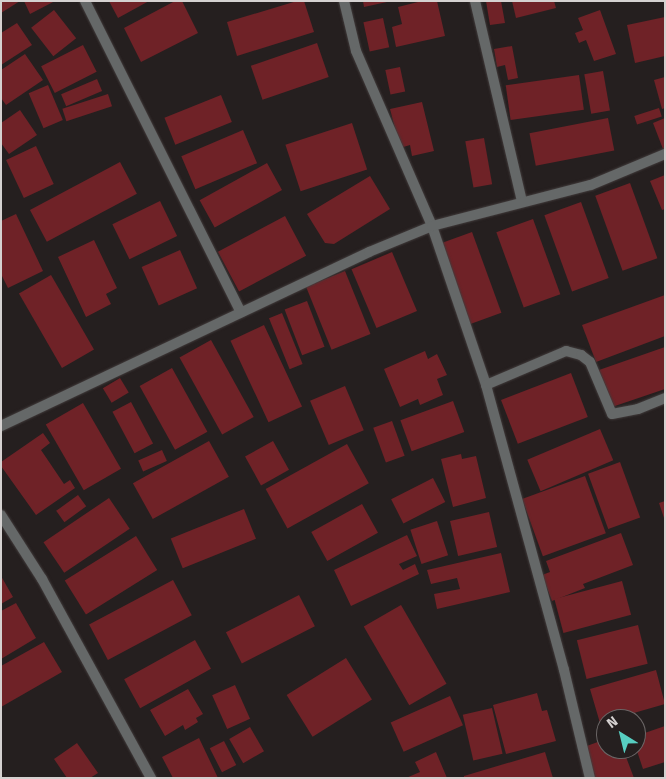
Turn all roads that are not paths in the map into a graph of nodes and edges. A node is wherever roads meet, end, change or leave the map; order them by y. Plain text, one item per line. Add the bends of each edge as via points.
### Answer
1 (85, 1) edge
2 (344, 1) edge
3 (475, 1) edge
4 (665, 154) edge
5 (522, 202) junction
6 (432, 226) junction
7 (241, 312) junction
8 (486, 385) junction
9 (665, 398) edge
10 (1, 426) edge
11 (1, 516) edge
12 (151, 778) edge
13 (590, 778) edge

1 - 7 street
2 - 6 street via 356,51
3 - 5 street
4 - 5 street via 592,185
5 - 6 street
6 - 7 street
6 - 8 street
7 - 10 street
8 - 9 street via 566,351 581,355 590,362 612,414 638,409
8 - 13 street
11 - 12 street via 42,578

